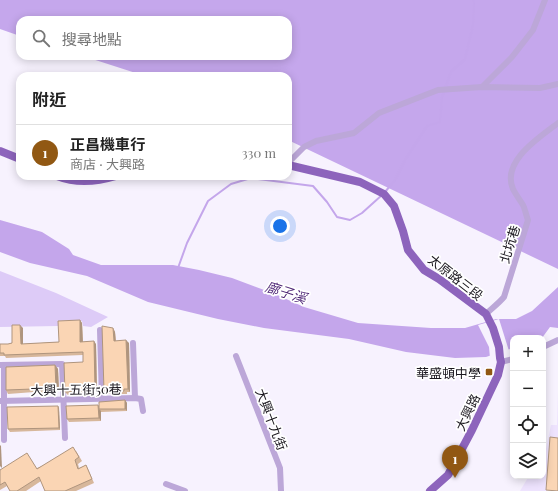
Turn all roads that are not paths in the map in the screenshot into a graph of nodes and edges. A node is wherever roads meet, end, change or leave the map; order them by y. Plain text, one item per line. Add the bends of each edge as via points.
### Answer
1 (544, 0) edge
2 (558, 84) edge
3 (482, 87) junction
4 (558, 123) edge
5 (0, 150) edge
6 (0, 157) edge
7 (16, 157) edge
8 (292, 160) edge
9 (16, 163) edge
10 (292, 165) edge
11 (68, 180) edge
12 (101, 180) edge
13 (486, 316) junction
14 (100, 330) dead end
15 (558, 340) edge
16 (133, 343) dead end
17 (546, 346) edge
18 (236, 356) dead end
19 (510, 359) edge
20 (500, 360) junction
21 (2, 365) edge
22 (134, 398) junction
23 (64, 400) junction
24 (102, 400) junction
25 (2, 401) edge
26 (143, 411) dead end
27 (65, 438) dead end
28 (4, 440) dead end
29 (166, 484) dead end
30 (185, 491) edge
31 (282, 491) edge
32 (430, 491) edge

1 - 3 street via 533,30 512,57
2 - 3 street via 540,88
3 - 8 street via 438,90 404,103 379,114 354,133 316,141 304,147
4 - 13 street, 北坑巷 via 520,155 512,172 513,188 528,220 504,297
5 - 7 main road
6 - 9 main road
10 - 13 main road, 太原路三段 via 360,182 382,192 394,206 408,250 424,270
11 - 12 main road via 93,182
13 - 20 main road via 496,335
14 - 24 street
15 - 17 street
16 - 22 street
18 - 31 street, 大興十九街 via 280,468
19 - 20 street
20 - 32 main road, 大興路 via 498,375 448,475
21 - 23 street via 62,364
21 - 25 street
22 - 24 street, 大興十五街50巷
22 - 26 street, 大興十五街50巷 via 141,399
23 - 24 street, 大興十五街50巷
23 - 25 street, 大興十五街50巷
23 - 27 street
25 - 28 street
29 - 30 street

